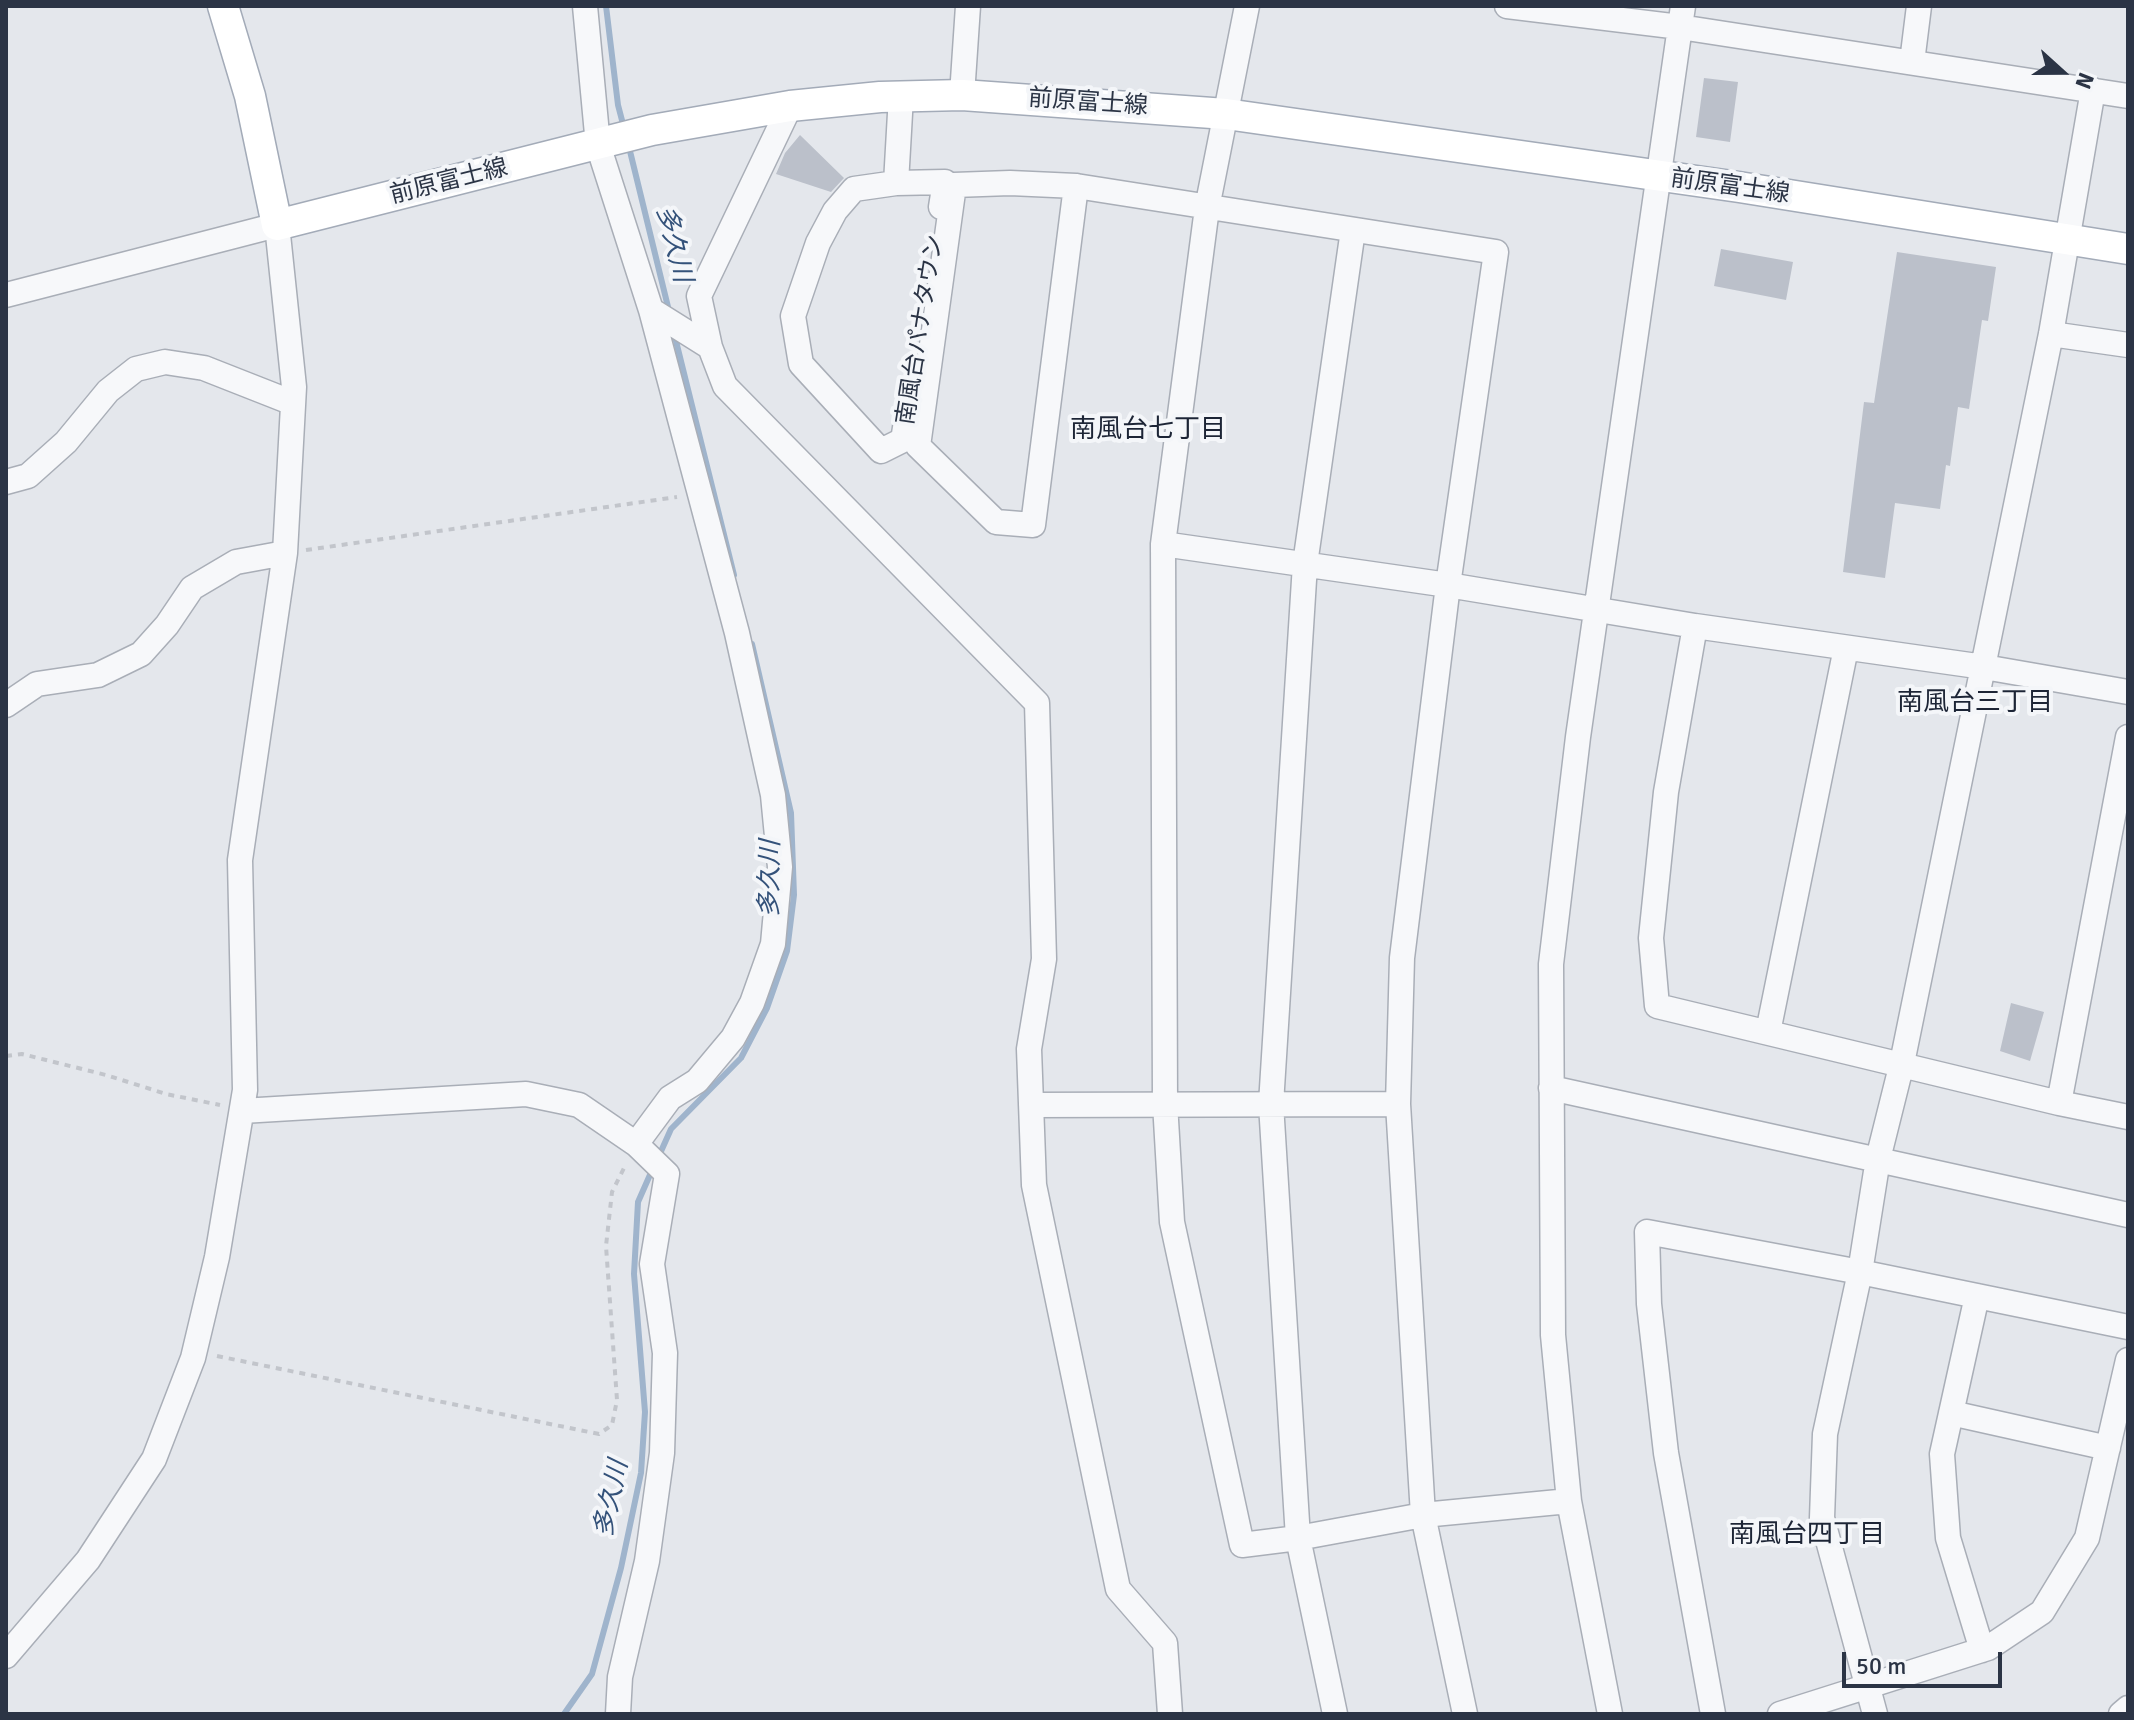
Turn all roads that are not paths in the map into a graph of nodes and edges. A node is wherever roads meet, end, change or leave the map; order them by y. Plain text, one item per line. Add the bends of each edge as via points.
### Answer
1 (223, 6) edge
2 (585, 6) edge
3 (968, 6) edge
4 (1247, 6) edge
5 (1507, 6) edge
6 (1919, 6) edge
7 (1681, 17) edge
8 (1912, 62) junction
9 (2093, 90) junction
10 (962, 95) junction
11 (901, 96) junction
12 (2128, 96) edge
13 (790, 106) junction
14 (1226, 114) junction
15 (598, 145) junction
16 (1658, 177) junction
17 (896, 183) junction
18 (1076, 186) junction
19 (1207, 208) junction
20 (277, 225) junction
21 (1353, 230) junction
22 (2067, 240) junction
23 (2128, 249) edge
24 (6, 295) edge
25 (659, 315) junction
26 (2051, 334) junction
27 (2128, 345) edge
28 (710, 347) junction
29 (293, 403) junction
30 (6, 482) edge
31 (1163, 544) junction
32 (285, 553) junction
33 (1305, 564) junction
34 (1448, 585) junction
35 (1596, 610) junction
36 (1695, 626) junction
37 (1846, 648) junction
38 (1984, 667) junction
39 (2128, 692) edge
40 (6, 705) edge
41 (2128, 737) edge
42 (2121, 822) edge
43 (1768, 1032) junction
44 (1902, 1063) junction
45 (1551, 1088) junction
46 (1165, 1103) junction
47 (2059, 1103) junction
48 (1271, 1104) junction
49 (1398, 1104) junction
50 (1031, 1105) junction
51 (242, 1111) junction
52 (2128, 1117) edge
53 (642, 1149) junction
54 (1878, 1159) junction
55 (2128, 1215) edge
56 (1860, 1272) junction
57 (1977, 1296) junction
58 (2128, 1327) edge
59 (2128, 1360) edge
60 (1951, 1413) junction
61 (2108, 1448) junction
62 (1569, 1501) junction
63 (1423, 1515) junction
64 (1298, 1538) junction
65 (1982, 1650) junction
66 (6, 1656) edge
67 (1868, 1688) junction
68 (2128, 1708) edge
69 (618, 1714) edge
70 (1170, 1714) edge
71 (1335, 1714) edge
72 (1465, 1714) edge
73 (1610, 1714) edge
74 (1713, 1714) edge
75 (1780, 1714) edge
76 (1875, 1714) edge
77 (2121, 1714) edge

1 - 20 main road via 250,96
2 - 15 street
3 - 10 street
4 - 14 street
5 - 7 street
6 - 8 street
7 - 8 street
7 - 16 street
8 - 9 street
9 - 12 street
9 - 22 street
10 - 11 main road, 前原富士線
10 - 14 main road, 前原富士線
11 - 13 main road, 前原富士線
11 - 17 street
13 - 15 main road, 前原富士線
13 - 28 street via 699,296
14 - 16 main road, 前原富士線
14 - 19 street
15 - 20 main road, 前原富士線
15 - 25 street
16 - 22 main road, 前原富士線
16 - 35 street
17 - 17 street, 南風台パナタウン via 854,189 835,211 793,316 801,364 881,451 903,440 945,182
18 - 18 street via 1033,525 996,522 918,446 954,185
18 - 19 street
19 - 21 street
19 - 31 street
20 - 24 street
20 - 29 street
21 - 33 street
21 - 34 street via 1496,252
22 - 23 main road, 前原富士線
22 - 26 street
25 - 28 street
25 - 53 street via 756,713 773,795 780,867 778,912 765,970 733,1038 697,1081 670,1098
26 - 27 street
26 - 38 street
28 - 50 street via 725,386 1037,703 1044,959 1029,1049
29 - 30 street via 204,368 165,362 136,369 108,391 66,442 28,476
29 - 32 street
31 - 33 street
31 - 46 street
32 - 40 street via 236,562 192,588 141,654 98,675 37,684
32 - 51 street via 240,860
33 - 34 street
33 - 48 street
34 - 35 street
34 - 49 street via 1402,958
35 - 36 street
35 - 45 street via 1551,964
36 - 37 street
36 - 43 street via 1666,792 1651,938 1657,1006
37 - 38 street
37 - 43 street
38 - 39 street
38 - 44 street
41 - 42 street
42 - 47 street
43 - 44 street
44 - 47 street
44 - 54 street
45 - 54 street
45 - 62 street via 1553,1335
46 - 48 street
46 - 50 street
46 - 64 street via 1172,1222 1242,1545
47 - 52 street
48 - 49 street
48 - 64 street
49 - 63 street
50 - 70 street via 1034,1185 1118,1589 1165,1643
51 - 53 street via 526,1094 579,1105
51 - 66 street via 217,1257 194,1350 154,1459 88,1560
53 - 69 street via 667,1174 652,1264 665,1353 662,1453 647,1561 620,1677
54 - 55 street
54 - 56 street
56 - 57 street
56 - 67 street via 1825,1434 1822,1518
56 - 74 street via 1647,1232 1649,1304 1666,1453
57 - 58 street
57 - 60 street
59 - 61 street
60 - 61 street
60 - 65 street via 1942,1454 1948,1538
61 - 65 street via 2087,1538 2042,1612
62 - 63 street
62 - 73 street
63 - 64 street
63 - 72 street
64 - 71 street
65 - 67 street
67 - 75 street
67 - 76 street
68 - 77 street

